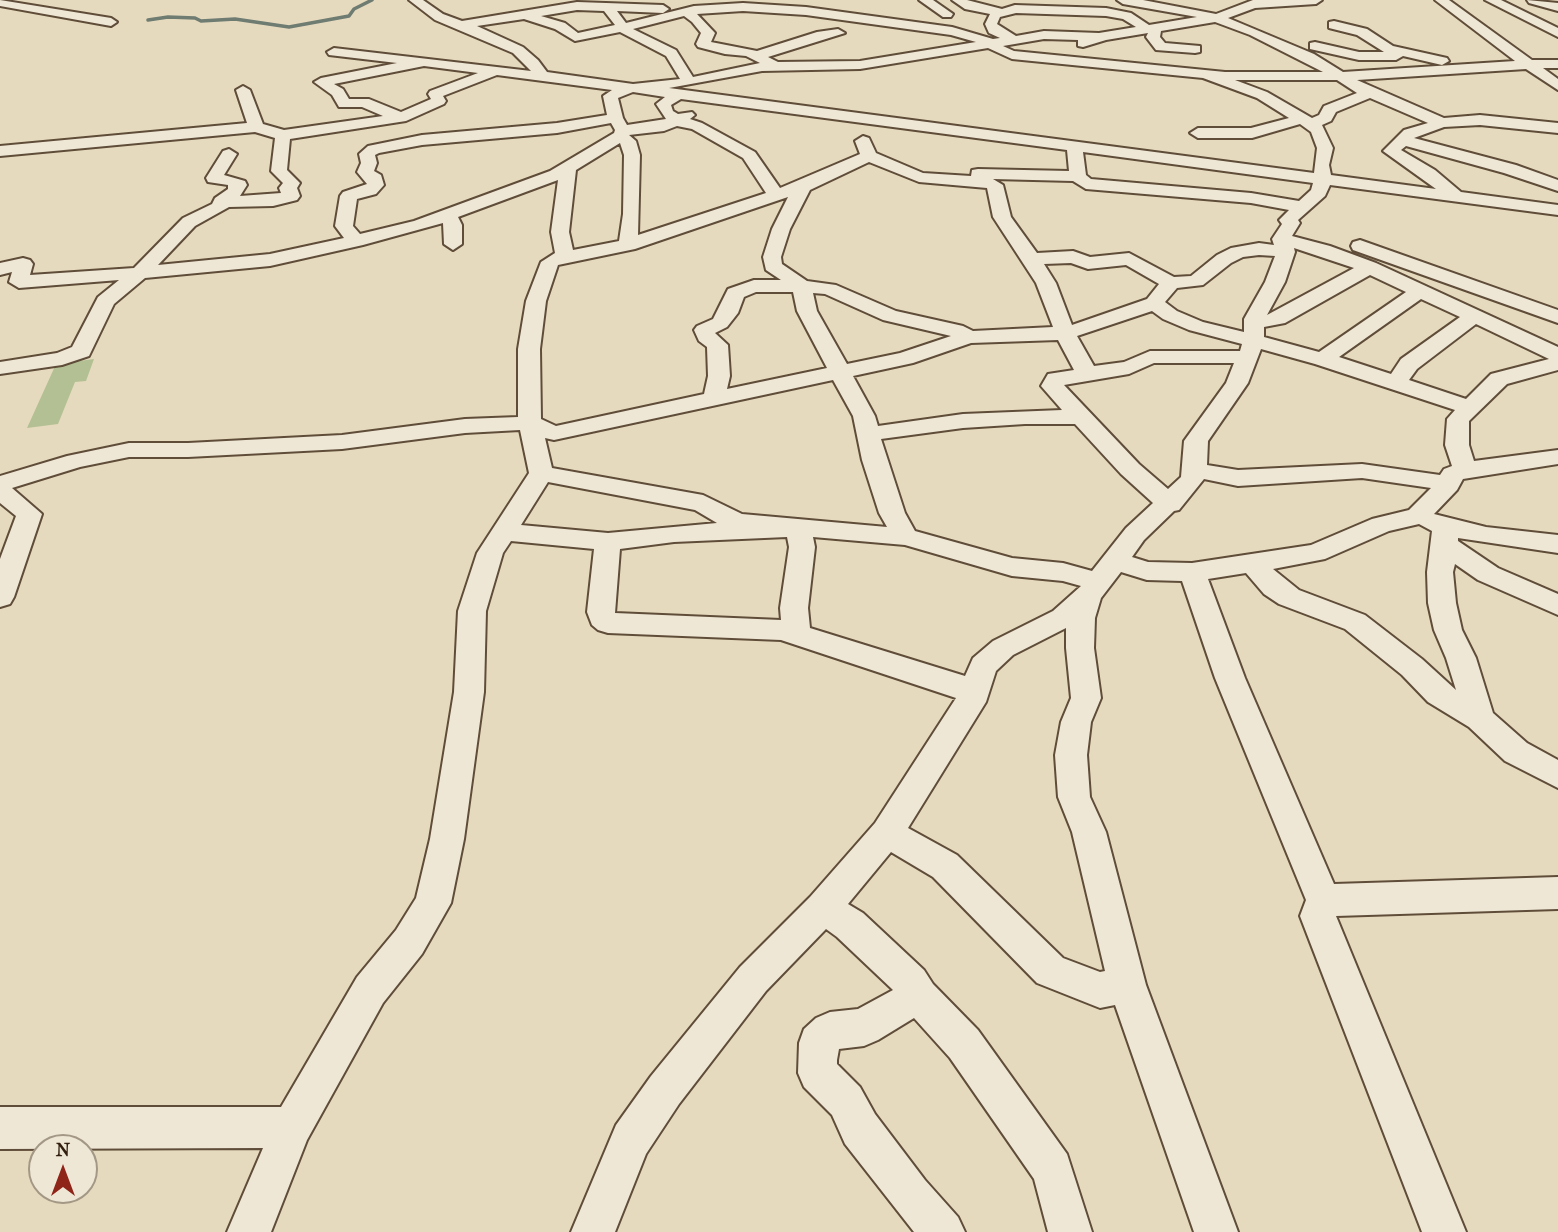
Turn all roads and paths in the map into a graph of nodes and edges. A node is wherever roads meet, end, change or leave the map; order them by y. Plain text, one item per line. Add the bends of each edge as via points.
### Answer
1 (415, 0) edge
2 (925, 0) edge
3 (1123, 0) edge
4 (1236, 0) edge
5 (1316, 0) edge
6 (1326, 0) edge
7 (1441, 0) edge
8 (1491, 0) edge
9 (1533, 0) edge
10 (1271, 1) edge
11 (0, 2) edge
12 (960, 2) edge
13 (1254, 4) junction
14 (608, 7) junction
15 (874, 7) dead end
16 (1558, 7) edge
17 (690, 12) junction
18 (915, 12) dead end
19 (1000, 12) junction
20 (839, 14) junction
21 (947, 14) junction
22 (522, 15) junction
23 (1217, 18) junction
24 (111, 22) dead end
25 (889, 23) junction
26 (462, 26) junction
27 (1334, 26) junction
28 (624, 29) junction
29 (929, 29) junction
30 (1153, 30) junction
31 (1558, 33) edge
32 (1099, 37) junction
33 (1231, 38) dead end
34 (1270, 39) junction
35 (1015, 40) junction
36 (1199, 41) dead end
37 (992, 43) junction
38 (704, 44) junction
39 (664, 48) junction
40 (334, 52) dead end
41 (867, 52) dead end
42 (1312, 54) junction
43 (1406, 54) junction
44 (756, 56) junction
45 (1030, 57) junction
46 (893, 59) junction
47 (1280, 60) dead end
48 (421, 63) junction
49 (1529, 64) junction
50 (1558, 64) edge
51 (775, 66) junction
52 (1456, 69) junction
53 (495, 71) junction
54 (1205, 74) junction
55 (1337, 75) junction
56 (542, 76) junction
57 (689, 82) junction
58 (1558, 86) edge
59 (624, 89) junction
60 (243, 90) dead end
61 (1370, 93) junction
62 (676, 96) junction
63 (762, 107) junction
64 (401, 118) junction
65 (678, 121) junction
66 (878, 121) junction
67 (1306, 121) junction
68 (1442, 123) junction
69 (256, 127) junction
70 (619, 128) junction
71 (1558, 128) edge
72 (1198, 133) dead end
73 (283, 135) junction
74 (422, 140) junction
75 (968, 143) junction
76 (1074, 145) junction
77 (0, 151) edge
78 (229, 154) dead end
79 (1383, 155) junction
80 (869, 156) junction
81 (568, 168) junction
82 (1078, 176) junction
83 (979, 177) junction
84 (1335, 181) junction
85 (804, 186) junction
86 (1558, 186) edge
87 (776, 195) junction
88 (1455, 196) junction
89 (221, 202) junction
90 (1558, 210) edge
91 (448, 215) junction
92 (1290, 229) junction
93 (356, 241) junction
94 (453, 244) dead end
95 (628, 245) junction
96 (565, 257) junction
97 (1032, 259) junction
98 (1369, 267) junction
99 (0, 269) edge
100 (140, 273) junction
101 (1171, 283) junction
102 (802, 286) junction
103 (1420, 291) junction
104 (1154, 303) junction
105 (890, 316) junction
106 (1473, 317) junction
107 (1558, 317) edge
108 (1065, 333) junction
109 (970, 337) junction
110 (1252, 339) junction
111 (1558, 355) edge
112 (905, 358) junction
113 (1323, 359) junction
114 (1558, 363) edge
115 (0, 368) edge
116 (840, 371) junction
117 (1087, 374) junction
118 (1396, 382) junction
119 (714, 398) junction
120 (1472, 408) junction
121 (1084, 417) junction
122 (530, 423) junction
123 (868, 434) junction
124 (1558, 457) edge
125 (1195, 470) junction
126 (541, 474) junction
127 (1457, 477) junction
128 (0, 484) edge
129 (0, 495) edge
130 (1170, 503) junction
131 (1418, 516) junction
132 (799, 528) junction
133 (505, 532) junction
134 (1445, 536) junction
135 (906, 537) junction
136 (608, 542) junction
137 (1558, 544) edge
138 (1253, 565) junction
139 (1192, 572) junction
140 (1100, 579) junction
141 (0, 597) edge
142 (1558, 605) edge
143 (797, 634) junction
144 (975, 694) junction
145 (1480, 719) junction
146 (1558, 775) edge
147 (887, 833) junction
148 (1558, 893) edge
149 (1324, 900) junction
150 (823, 908) junction
151 (1128, 985) junction
152 (920, 997) junction
153 (292, 1127) junction
154 (0, 1128) edge
155 (249, 1232) edge
156 (593, 1232) edge
157 (943, 1232) edge
158 (1070, 1232) edge
159 (1216, 1232) edge
160 (1444, 1232) edge

1 - 26 street
2 - 21 street
3 - 23 street
4 - 13 street
5 - 10 street
6 - 27 street
7 - 49 street
8 - 31 street
9 - 16 street
10 - 13 street
11 - 24 street
12 - 19 street
12 - 21 street
13 - 23 street
14 - 17 street
14 - 22 street via 577,6
14 - 28 street
15 - 20 street
17 - 20 street via 743,7
17 - 28 street
17 - 38 street via 709,33
18 - 25 street
19 - 30 street via 1109,12
19 - 35 street via 992,27
20 - 25 street
20 - 44 street via 842,38 817,36
21 - 29 street
22 - 26 street
22 - 28 street via 560,26 575,37
23 - 30 street
23 - 34 street
25 - 29 street
26 - 56 street via 518,50
27 - 42 street
27 - 43 street via 1362,32
28 - 39 street
29 - 37 street
30 - 32 street
30 - 36 street via 1161,47
32 - 35 street via 1059,34
32 - 45 street via 1081,43 1037,44
33 - 34 street
34 - 42 street
35 - 37 street
37 - 45 street via 1003,52
37 - 46 street
38 - 39 street
38 - 44 street
39 - 57 street
40 - 48 street
41 - 46 street
42 - 43 street
42 - 47 street
42 - 55 street
43 - 52 street
44 - 51 street
45 - 54 street
46 - 51 street via 844,67
48 - 53 street
48 - 64 street via 321,82 338,92 344,104 364,102
49 - 50 street
49 - 52 street
49 - 58 street
51 - 57 street
52 - 55 street
53 - 56 street
53 - 64 street via 435,94 439,101
54 - 55 street
54 - 67 street via 1262,95
55 - 61 street
56 - 59 street
57 - 59 street
59 - 62 street
59 - 70 street via 610,96
60 - 69 street
61 - 67 street via 1329,108 1326,118
61 - 68 street
62 - 63 street
62 - 65 street via 663,104
63 - 65 street via 686,115
63 - 66 street
64 - 73 street
64 - 74 street
65 - 70 street via 655,128
65 - 87 street via 749,155
66 - 75 street
66 - 80 street via 863,138
67 - 72 street via 1252,133
67 - 84 street via 1318,130 1325,148 1321,165
68 - 71 street via 1480,120
68 - 79 street via 1410,133
69 - 73 street
69 - 77 street
70 - 74 street via 558,128
70 - 81 street
70 - 95 street via 632,155
73 - 89 street via 279,171 292,183 290,195 273,201
74 - 93 street via 380,147 367,154 365,172 376,185 349,196 344,226
75 - 76 street
75 - 83 street via 970,165
76 - 82 street
76 - 84 street
78 - 89 street via 214,178 239,185
79 - 84 street
79 - 86 street via 1510,169
79 - 88 street via 1429,174
80 - 83 street via 919,177 945,181
80 - 85 street
81 - 91 street
81 - 96 street via 560,232
82 - 83 street
82 - 92 street via 1086,184 1251,198
83 - 97 street via 995,185 1002,217
84 - 88 street
84 - 92 street via 1319,192
85 - 87 street
85 - 102 street via 784,221 772,257 773,267
87 - 95 street
88 - 90 street
89 - 100 street via 189,222
91 - 93 street
91 - 94 street
92 - 98 street via 1323,250
92 - 101 street via 1259,249 1224,259 1196,281
92 - 107 street
92 - 110 street
93 - 100 street via 270,260
95 - 96 street
96 - 122 street via 550,262 537,301 529,349
97 - 101 street via 1073,257 1088,263 1129,259
97 - 108 street
98 - 103 street
98 - 110 street via 1268,321
99 - 100 street via 23,264 19,282
100 - 115 street via 105,301 81,351 62,359
101 - 104 street
102 - 105 street via 829,289
102 - 116 street via 807,311
102 - 119 street via 754,286 735,293 720,323 704,330 717,345 719,376
103 - 106 street
103 - 113 street
104 - 108 street
104 - 110 street via 1196,326
105 - 109 street
105 - 112 street
106 - 111 street
106 - 118 street via 1409,364
108 - 109 street
108 - 117 street
109 - 112 street
110 - 113 street
110 - 117 street via 1150,357 1129,368
110 - 125 street via 1237,383 1196,441
112 - 116 street
113 - 118 street
114 - 120 street via 1499,379
116 - 119 street
116 - 123 street via 864,416
117 - 121 street via 1056,379 1052,386
118 - 120 street
119 - 122 street via 554,433
120 - 127 street via 1458,419
121 - 123 street via 963,421
121 - 130 street via 1130,469
122 - 126 street
122 - 128 street via 465,426 342,442 129,450
123 - 135 street via 892,513
124 - 127 street
125 - 127 street via 1238,478 1362,471
125 - 130 street via 1192,480
126 - 132 street via 702,503 740,522
126 - 133 street
127 - 131 street
129 - 141 street via 7,495 29,514
130 - 140 street via 1135,534
131 - 134 street
131 - 138 street via 1381,525 1316,553
132 - 135 street
132 - 136 street
132 - 143 street via 803,547 794,608
133 - 136 street
133 - 153 street via 490,554 472,611 469,692 433,903 370,990
134 - 137 street
134 - 142 street via 1488,574
134 - 145 street via 1442,603
135 - 140 street via 1012,567
136 - 143 street via 601,612 608,623
138 - 139 street
138 - 145 street via 1289,597 1355,622 1439,694
139 - 140 street via 1147,571
139 - 149 street via 1230,678
140 - 144 street via 1063,618 1003,648 983,666
140 - 151 street via 1081,618 1086,698 1076,722 1071,755 1074,797 1088,832
143 - 144 street
144 - 147 street
145 - 146 street via 1516,752
147 - 150 street
147 - 151 street via 945,866 1051,971 1100,990
148 - 149 street
149 - 160 street via 1318,916
150 - 152 street via 850,925 911,982
150 - 156 street via 753,979 665,1090 631,1140
151 - 159 street
152 - 157 street via 864,1027 830,1031 818,1043 818,1073 846,1101 860,1129
152 - 158 street via 964,1044 1052,1169
153 - 154 street
153 - 155 street

